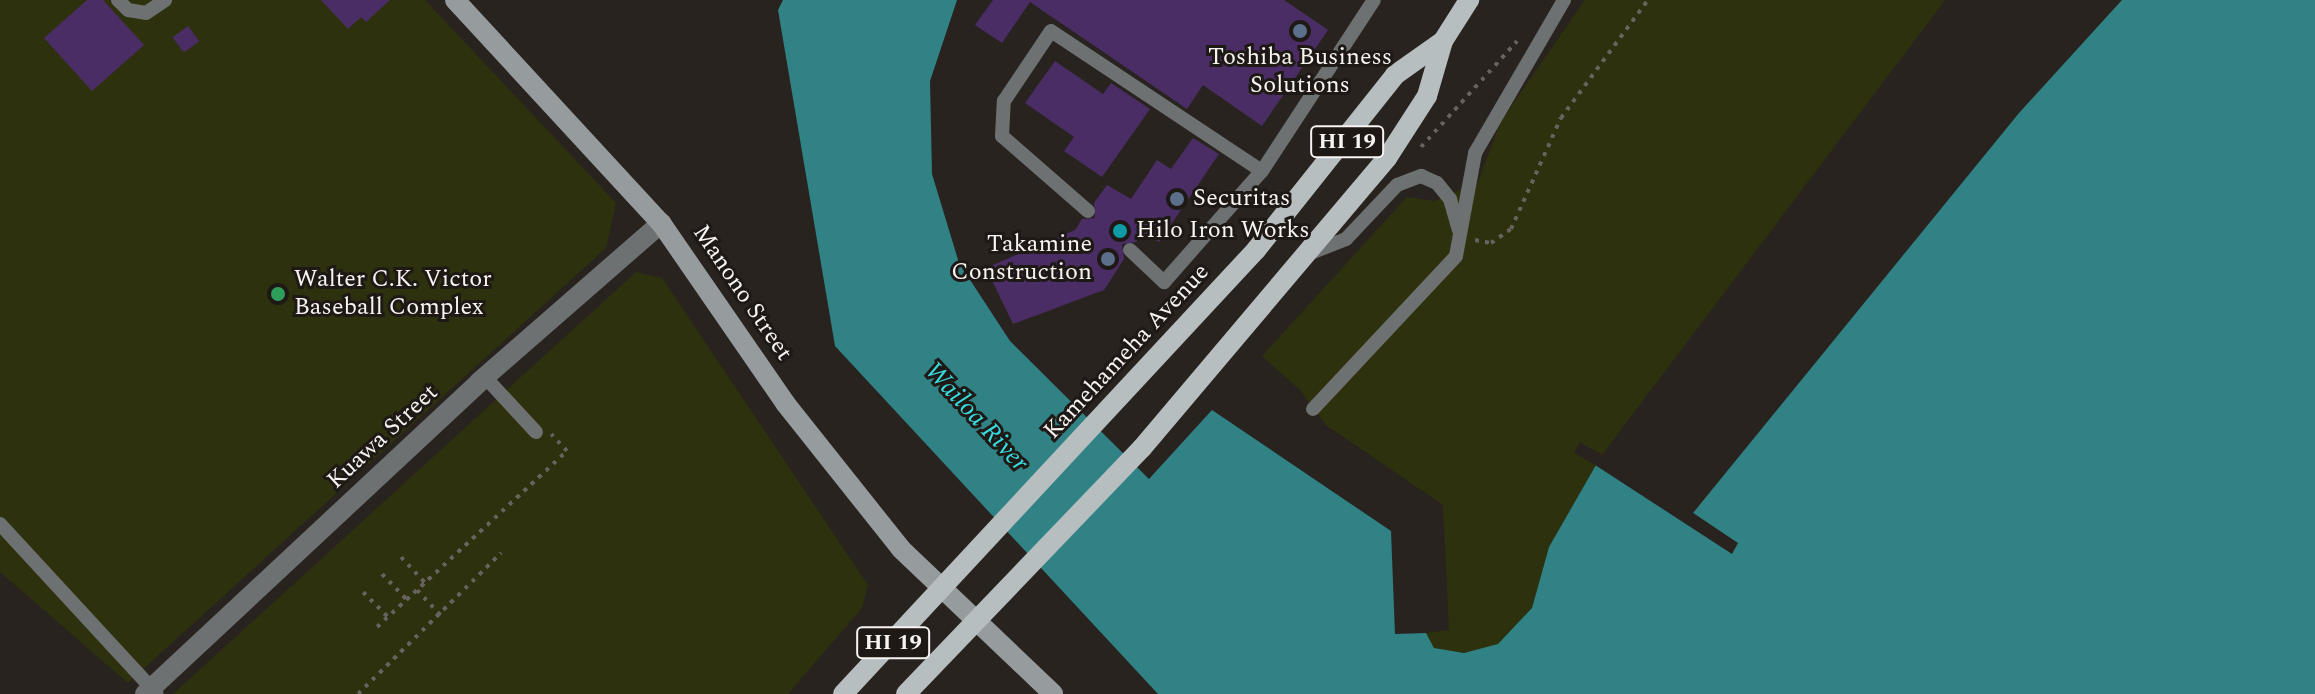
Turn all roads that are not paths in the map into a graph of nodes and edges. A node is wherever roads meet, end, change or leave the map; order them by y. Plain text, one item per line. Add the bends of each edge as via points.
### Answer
1 (118, 0) edge
2 (165, 0) edge
3 (455, 0) edge
4 (1374, 0) edge
5 (1469, 0) edge
6 (1564, 0) edge
7 (1443, 41) junction
8 (1262, 171) junction
9 (1088, 211) dead end
10 (661, 223) junction
11 (1461, 237) junction
12 (1130, 250) dead end
13 (1304, 256) junction
14 (485, 377) junction
15 (1313, 409) dead end
16 (542, 431) road end
17 (0, 524) edge
18 (941, 590) junction
19 (976, 623) junction
20 (151, 692) edge
21 (843, 694) edge
22 (906, 694) edge
23 (1053, 694) edge

1 - 2 lane via 128,10 146,13
3 - 10 street, Manono Street
4 - 8 lane
5 - 7 main road, Kamehameha Avenue / HI 19
6 - 11 lane via 1475,153
7 - 13 main road, Kamehameha Avenue / HI 19 via 1427,96 1406,130
7 - 18 main road, Kamehameha Avenue / HI 19 via 1395,75 1256,250
8 - 9 lane via 1051,31 1004,101 1002,136
8 - 12 lane via 1164,282
10 - 14 street, Kuawa Street
10 - 18 street, Manono Street via 831,465
11 - 13 lane via 1450,199 1437,183 1421,176 1397,185 1346,239
11 - 15 lane via 1456,256
13 - 19 main road, Kamehameha Avenue / HI 19 via 1142,448
14 - 16 lane
14 - 20 street, Kuawa Street
17 - 20 lane
18 - 19 street, Manono Street
18 - 21 main road, Kamehameha Avenue / HI 19
19 - 22 main road, Kamehameha Avenue / HI 19
19 - 23 street, Manono Street

